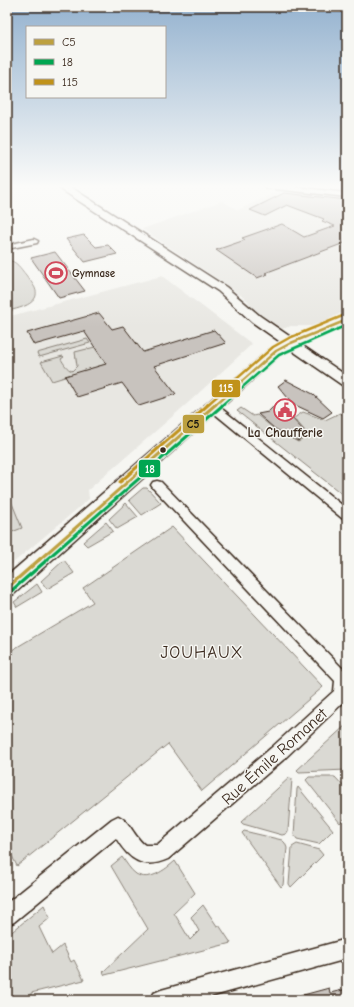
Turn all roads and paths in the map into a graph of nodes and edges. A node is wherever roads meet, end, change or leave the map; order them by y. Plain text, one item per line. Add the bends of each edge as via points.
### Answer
1 (141, 233) edge
2 (34, 241) dead end
3 (7, 247) edge
4 (347, 320) edge
5 (291, 343) junction
6 (347, 382) edge
7 (213, 406) junction
8 (157, 485) dead end
9 (347, 516) edge
10 (7, 588) edge
11 (7, 915) edge
12 (347, 949) edge
13 (161, 1000) edge

1 - 5 main road via 222,289 256,319
2 - 3 street
4 - 5 main road
5 - 6 main road
5 - 7 main road via 276,351
7 - 9 street
7 - 10 main road
8 - 11 street, Rue Émile Romanet via 340,676 343,683 341,695 162,853 155,856 141,854 118,825
12 - 13 street

